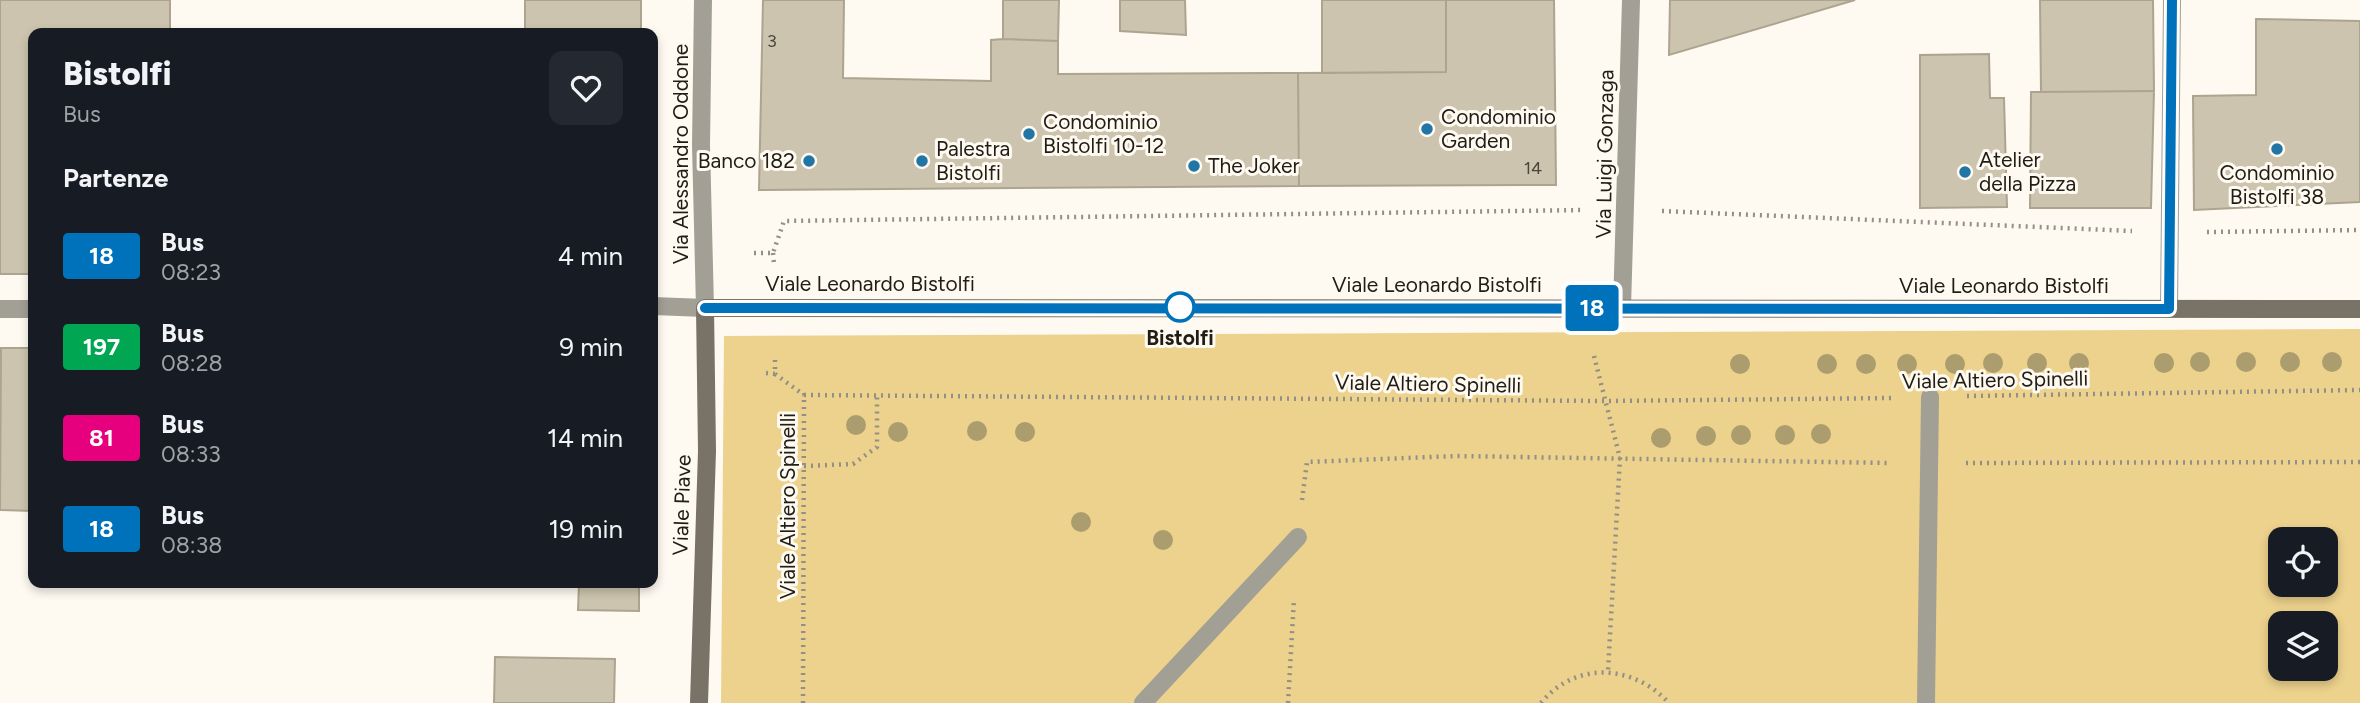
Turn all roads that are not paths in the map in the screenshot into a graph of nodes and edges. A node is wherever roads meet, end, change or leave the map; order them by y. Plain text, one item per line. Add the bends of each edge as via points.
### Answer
1 (703, 0) edge
2 (1631, 0) edge
3 (2172, 0) edge
4 (658, 306) edge
5 (705, 308) junction
6 (1622, 308) junction
7 (0, 309) edge
8 (28, 309) edge
9 (2169, 309) junction
10 (2360, 309) edge
11 (1930, 397) road end
12 (1298, 537) road end
13 (699, 703) edge
14 (1143, 703) edge
15 (1926, 703) edge

1 - 5 street, Via Alessandro Oddone
2 - 6 street, Via Luigi Gonzaga
3 - 9 street
4 - 5 street
5 - 6 street, Viale Leonardo Bistolfi
5 - 13 street, Viale Piave via 707,450
6 - 9 street, Viale Leonardo Bistolfi
7 - 8 street
9 - 10 street, Viale Leonardo Bistolfi
11 - 15 street
12 - 14 street

